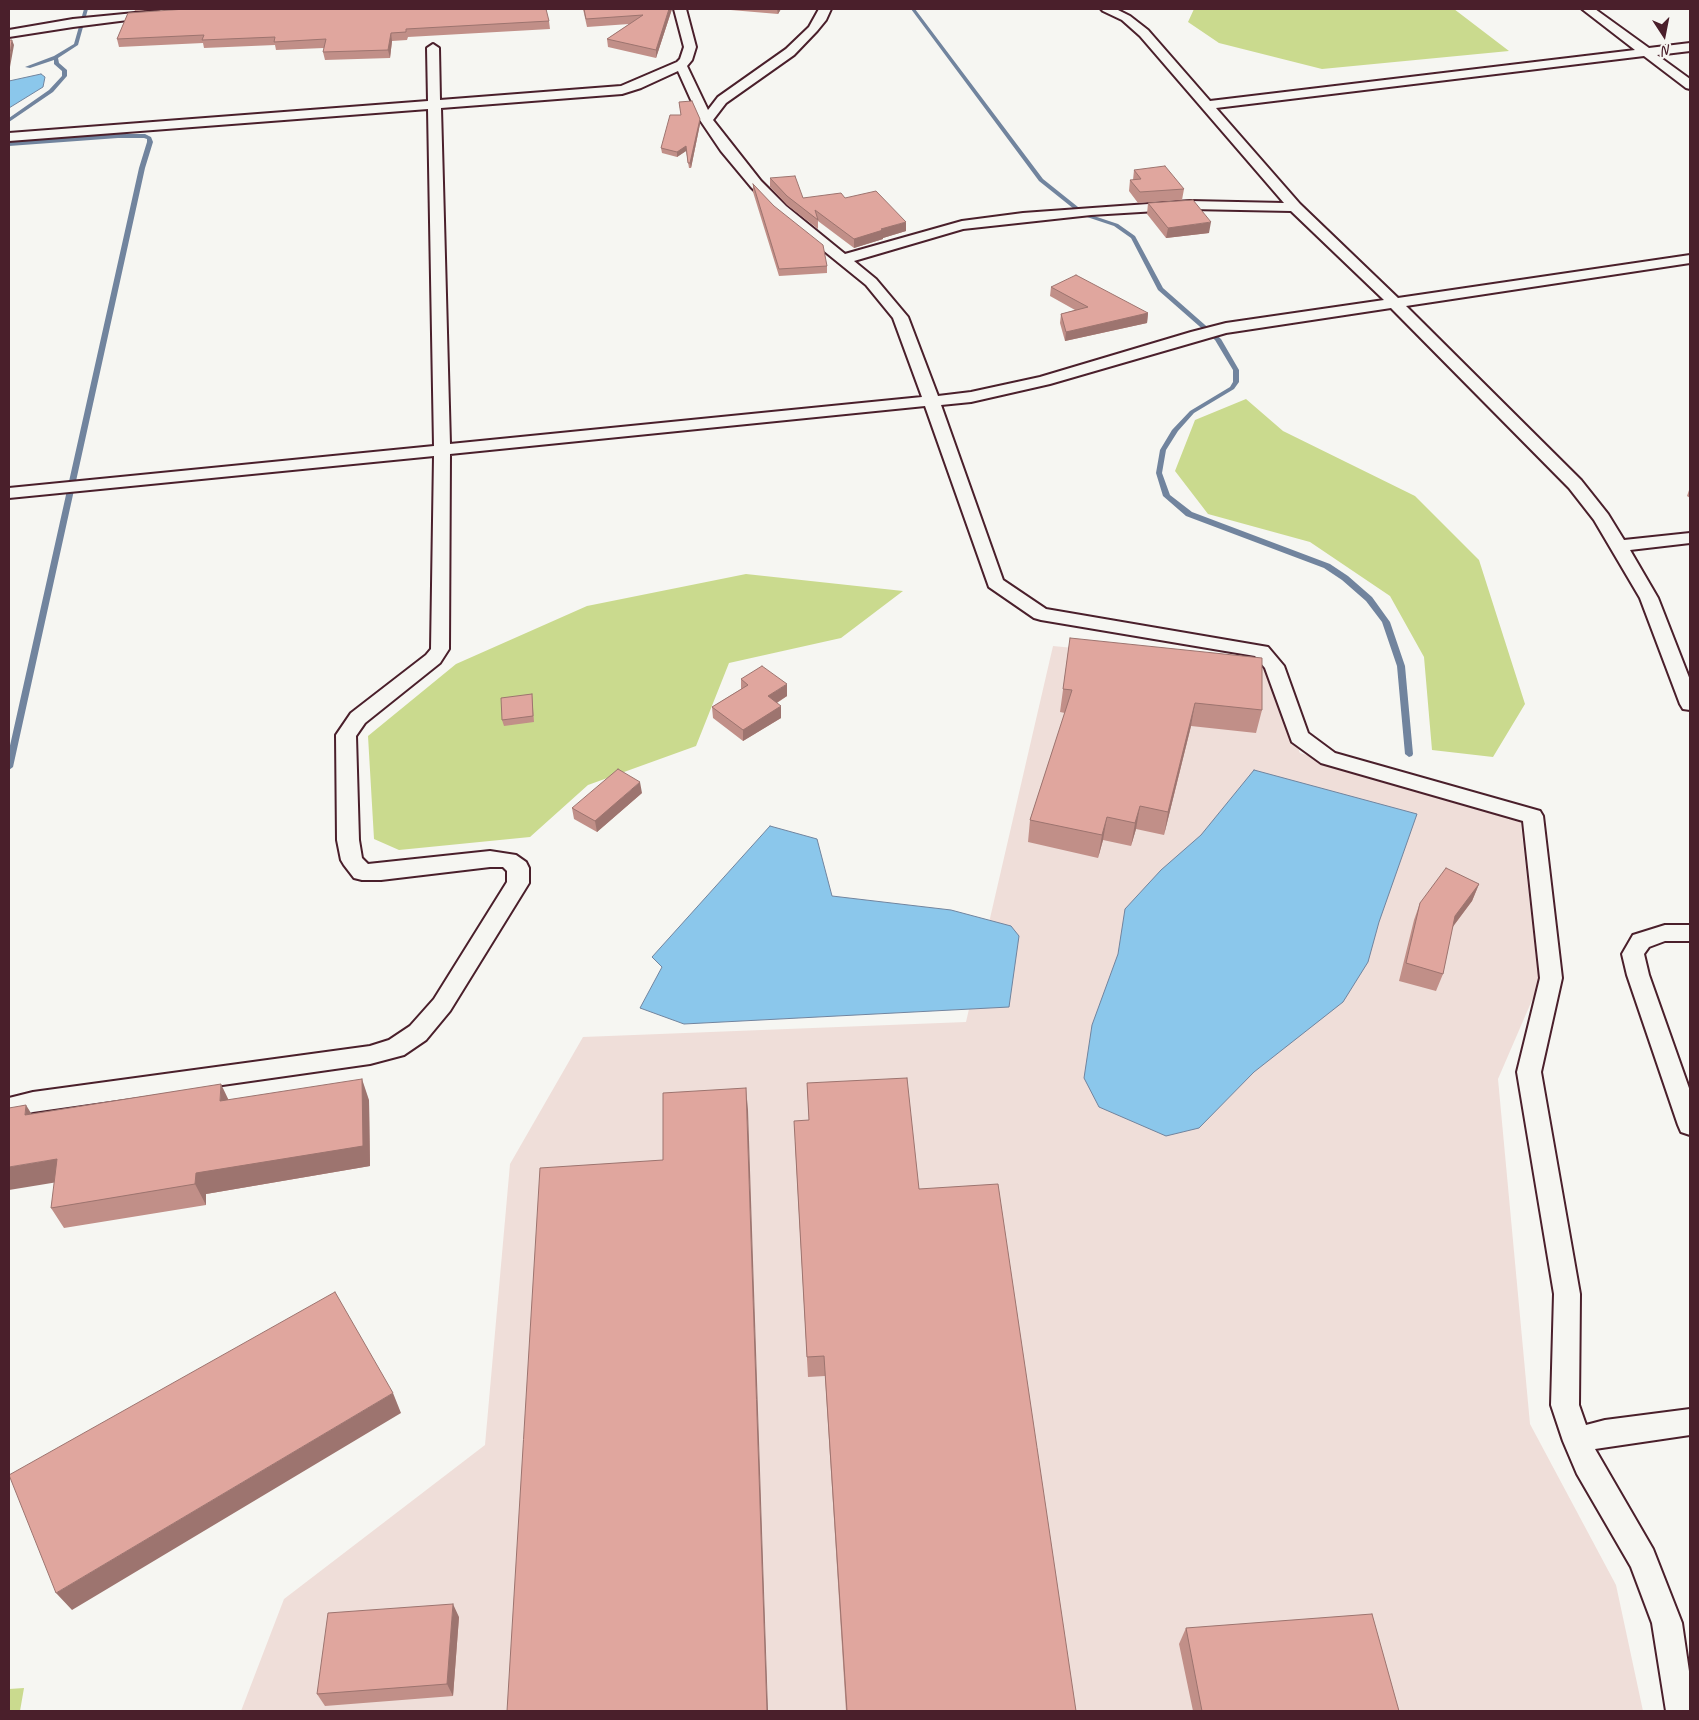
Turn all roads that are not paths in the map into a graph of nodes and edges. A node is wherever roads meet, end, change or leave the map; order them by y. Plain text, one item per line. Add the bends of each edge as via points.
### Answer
1 (680, 9) edge
2 (825, 9) edge
3 (1106, 9) edge
4 (1588, 9) edge
5 (164, 13) edge
6 (9, 34) edge
7 (1690, 47) edge
8 (433, 48) dead end
9 (1645, 52) junction
10 (681, 65) junction
11 (1690, 84) edge
12 (432, 104) junction
13 (1206, 105) junction
14 (706, 120) junction
15 (9, 137) edge
16 (1295, 207) junction
17 (844, 258) junction
18 (1690, 259) edge
19 (1394, 302) junction
20 (932, 402) junction
21 (442, 450) junction
22 (9, 493) edge
23 (1690, 538) edge
24 (1620, 546) junction
25 (1690, 704) edge
26 (1690, 933) edge
27 (9, 1108) edge
28 (1690, 1125) edge
29 (1690, 1422) edge
30 (1577, 1441) junction
31 (1682, 1711) edge

1 - 10 street via 690,47
2 - 14 street via 813,29 790,52 722,100
3 - 13 street via 1126,18 1144,33
4 - 9 street
5 - 6 street
7 - 9 street
8 - 12 street
9 - 11 street
9 - 13 street
10 - 12 street via 622,90
10 - 14 street
12 - 15 street
12 - 21 street
13 - 16 street
14 - 17 street via 756,184 781,209
16 - 17 street via 1190,205 1072,212 962,225
16 - 19 street
17 - 20 street via 871,282 900,317
18 - 19 street
19 - 20 street via 1196,334 1044,382
19 - 24 street via 1575,484
20 - 21 street
20 - 30 street via 996,583 1041,614 1261,651 1274,666 1299,737 1328,758 1533,816 1551,978 1529,1072 1567,1294 1565,1405
21 - 22 street
21 - 27 street via 440,649 433,660 358,718 346,735 348,840 352,860 362,872 490,859 508,860 518,868 518,883 442,1005 418,1033 396,1048 370,1055
23 - 24 street
24 - 25 street via 1649,598
26 - 28 street via 1665,933 1641,941 1633,954
29 - 30 street via 1605,1433
30 - 31 street via 1643,1559 1667,1623

